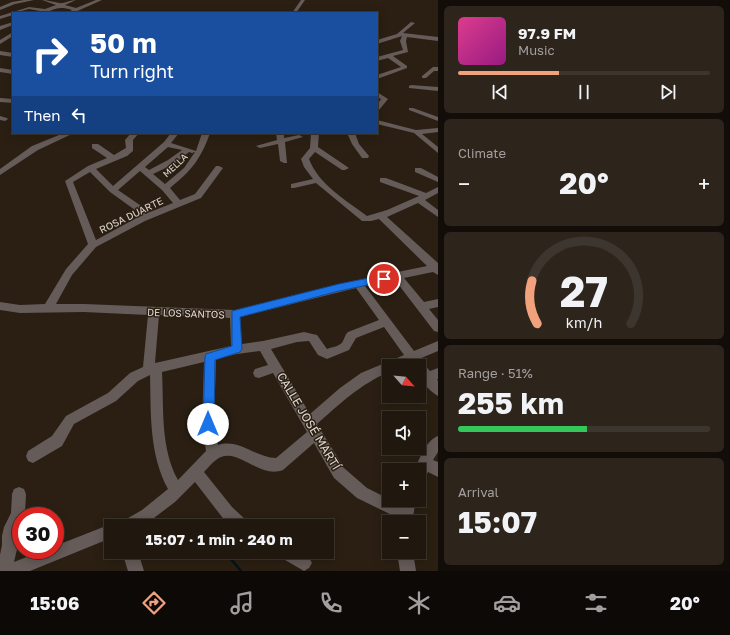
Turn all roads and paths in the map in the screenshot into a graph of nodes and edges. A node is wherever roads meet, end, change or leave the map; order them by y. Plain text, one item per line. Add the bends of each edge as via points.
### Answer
1 (32, 0) edge
2 (44, 0) edge
3 (48, 0) edge
4 (74, 0) edge
5 (100, 0) edge
6 (303, 0) edge
7 (62, 5) junction
8 (0, 9) edge
9 (78, 10) junction
10 (47, 11) junction
11 (16, 12) edge
12 (44, 12) edge
13 (73, 12) edge
14 (295, 12) edge
15 (12, 13) edge
16 (0, 18) edge
17 (12, 23) edge
18 (413, 23) dead end
19 (0, 28) edge
20 (418, 30) dead end
21 (0, 32) edge
22 (12, 34) edge
23 (399, 34) junction
24 (405, 35) junction
25 (415, 36) junction
26 (438, 39) edge
27 (1, 41) edge
28 (12, 42) edge
29 (378, 42) edge
30 (406, 51) junction
31 (0, 53) edge
32 (12, 55) edge
33 (389, 56) junction
34 (409, 57) dead end
35 (378, 60) edge
36 (438, 69) edge
37 (0, 70) edge
38 (12, 72) edge
39 (378, 77) edge
40 (424, 77) dead end
41 (411, 87) dead end
42 (438, 89) edge
43 (378, 95) edge
44 (0, 100) edge
45 (12, 101) edge
46 (378, 107) edge
47 (411, 109) dead end
48 (438, 120) edge
49 (378, 122) edge
50 (438, 130) edge
51 (416, 132) junction
52 (68, 134) edge
53 (134, 134) edge
54 (174, 134) edge
55 (206, 134) edge
56 (280, 134) edge
57 (315, 134) edge
58 (351, 134) edge
59 (299, 137) dead end
60 (280, 142) junction
61 (167, 144) junction
62 (95, 146) dead end
63 (260, 146) dead end
64 (314, 148) junction
65 (187, 150) junction
66 (438, 151) edge
67 (200, 152) junction
68 (365, 156) dead end
69 (113, 158) junction
70 (284, 161) dead end
71 (141, 167) junction
72 (90, 168) junction
73 (219, 168) dead end
74 (345, 168) dead end
75 (418, 170) dead end
76 (0, 173) edge
77 (148, 173) junction
78 (317, 180) junction
79 (383, 180) dead end
80 (438, 180) edge
81 (294, 186) dead end
82 (164, 188) junction
83 (113, 190) junction
84 (438, 190) edge
85 (423, 198) junction
86 (179, 205) junction
87 (438, 214) edge
88 (380, 215) junction
89 (149, 216) junction
90 (93, 245) junction
91 (436, 268) edge
92 (397, 276) junction
93 (358, 284) junction
94 (438, 303) edge
95 (0, 306) edge
96 (421, 307) junction
97 (48, 309) junction
98 (154, 312) junction
99 (235, 314) junction
100 (386, 322) junction
101 (438, 328) edge
102 (263, 346) junction
103 (438, 346) edge
104 (237, 349) junction
105 (210, 357) junction
106 (411, 357) junction
107 (406, 359) edge
108 (276, 367) junction
109 (153, 370) junction
110 (382, 370) edge
111 (259, 373) dead end
112 (433, 376) edge
113 (438, 390) edge
114 (312, 428) junction
115 (438, 442) edge
116 (213, 453) junction
117 (33, 456) dead end
118 (426, 463) edge
119 (426, 469) edge
120 (438, 470) edge
121 (196, 472) junction
122 (177, 491) junction
123 (19, 494) dead end
124 (400, 515) edge
125 (140, 519) edge
126 (234, 519) edge
127 (104, 534) edge
128 (132, 559) edge
129 (297, 559) edge
130 (406, 559) edge
131 (304, 563) dead end
132 (4, 571) edge
133 (11, 571) edge
134 (136, 571) edge
135 (408, 571) edge

1 - 8 street
2 - 3 street
3 - 7 street
4 - 7 street
5 - 9 street
6 - 14 street
7 - 9 street
7 - 10 street
9 - 13 street
10 - 11 street via 29,8
10 - 12 street
15 - 16 street
17 - 19 street
18 - 23 street
20 - 25 street
21 - 22 street
22 - 27 street
23 - 24 street
23 - 29 street
24 - 25 street
24 - 30 street via 403,41
25 - 26 street
27 - 28 street
30 - 33 street
30 - 34 street
31 - 32 street
33 - 35 street
33 - 39 street via 405,67
36 - 40 street
37 - 38 street
41 - 42 street
43 - 46 street via 385,99
44 - 45 street
47 - 48 street
49 - 51 street
50 - 51 street
51 - 66 street
52 - 76 street via 35,148
53 - 69 street via 129,140 130,149
54 - 61 street
55 - 67 street, MELLA
56 - 60 street
57 - 64 street
58 - 68 street
59 - 60 street
60 - 63 street
60 - 70 street
61 - 65 street
61 - 71 street
62 - 69 street
64 - 74 street
64 - 78 street via 305,161
65 - 67 street
65 - 77 street via 171,162
67 - 82 street, MELLA via 196,160
69 - 72 street
71 - 77 street
71 - 83 street
72 - 83 street
72 - 90 street via 69,181
73 - 86 street, ROSA DUARTE via 198,196
75 - 80 street
77 - 82 street
78 - 81 street
78 - 88 street via 367,219
79 - 85 street
82 - 86 street
83 - 89 street
84 - 85 street
85 - 87 street
85 - 88 street
86 - 89 street, ROSA DUARTE
88 - 91 street
89 - 90 street, ROSA DUARTE
90 - 97 street via 70,272
91 - 92 street, DE LOS SANTOS
92 - 93 street, DE LOS SANTOS
92 - 96 street
93 - 99 street, DE LOS SANTOS
93 - 100 street
94 - 96 street
95 - 97 street, DE LOS SANTOS
96 - 101 street
97 - 98 street, DE LOS SANTOS via 84,308
98 - 99 street, DE LOS SANTOS
98 - 109 street
99 - 104 street
100 - 102 street via 352,335 347,346 327,354 320,350 311,336 306,335
100 - 106 street
102 - 104 street
102 - 108 street, CALLE JOSÉ MARTÍ
103 - 106 street
104 - 105 street
105 - 109 street
105 - 116 street via 208,424
106 - 107 street
108 - 111 street
108 - 114 street, CALLE JOSÉ MARTÍ
109 - 117 street via 134,377 112,397 70,420 57,441
109 - 122 street via 163,456 168,475
110 - 114 street via 360,381
112 - 113 street
114 - 116 street via 278,465 272,466 232,450
114 - 124 street, CALLE JOSÉ MARTÍ via 339,473 362,493
115 - 118 street
116 - 121 street
119 - 120 street
121 - 122 street
121 - 126 street
122 - 125 street
123 - 132 street via 18,514 11,527
127 - 133 street
128 - 134 street
129 - 131 street
130 - 135 street

